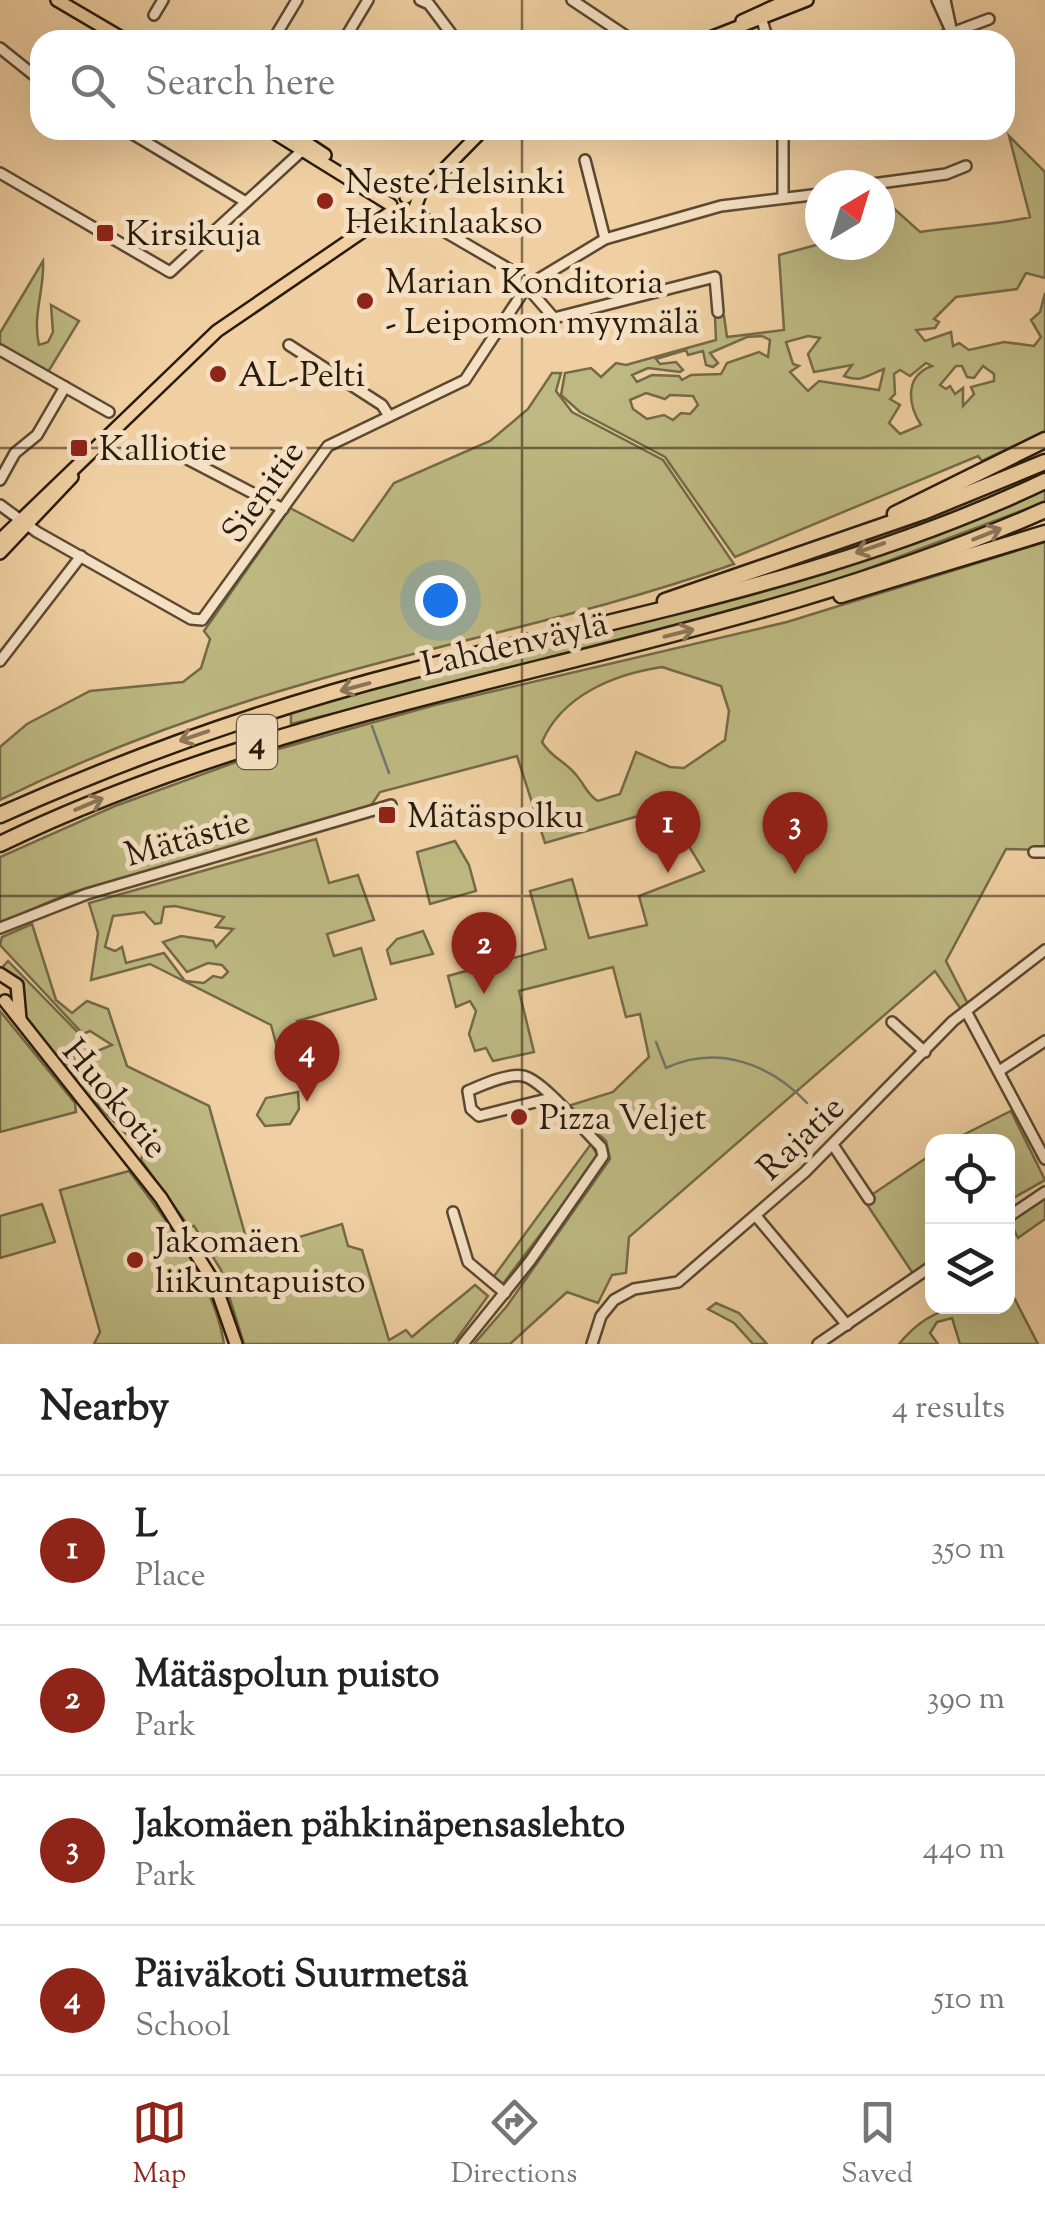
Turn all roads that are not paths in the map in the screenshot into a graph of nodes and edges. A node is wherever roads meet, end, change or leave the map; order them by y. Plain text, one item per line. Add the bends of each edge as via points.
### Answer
1 (56, 0) edge
2 (163, 0) edge
3 (298, 0) edge
4 (368, 0) edge
5 (420, 0) edge
6 (572, 0) edge
7 (788, 0) edge
8 (807, 0) edge
9 (937, 0) edge
10 (945, 0) edge
11 (154, 15) dead end
12 (761, 17) junction
13 (989, 18) dead end
14 (108, 30) edge
15 (279, 30) edge
16 (350, 30) edge
17 (448, 30) edge
18 (617, 30) edge
19 (730, 30) edge
20 (765, 30) edge
21 (951, 30) edge
22 (951, 30) edge
23 (959, 30) edge
24 (0, 48) edge
25 (30, 72) edge
26 (143, 140) edge
27 (291, 140) edge
28 (298, 140) edge
29 (475, 140) edge
30 (783, 140) edge
31 (306, 147) junction
32 (585, 160) dead end
33 (966, 166) dead end
34 (0, 173) edge
35 (895, 181) edge
36 (805, 196) edge
37 (783, 198) junction
38 (246, 202) junction
39 (403, 208) junction
40 (605, 239) junction
41 (528, 286) junction
42 (718, 312) dead end
43 (289, 345) dead end
44 (0, 350) edge
45 (65, 387) junction
46 (109, 412) dead end
47 (389, 416) junction
48 (1045, 440) edge
49 (170, 450) dead end
50 (1045, 462) edge
51 (0, 480) edge
52 (1045, 481) edge
53 (0, 505) edge
54 (283, 509) junction
55 (1045, 510) edge
56 (22, 521) junction
57 (1045, 533) edge
58 (0, 540) edge
59 (0, 553) edge
60 (81, 556) junction
61 (784, 562) junction
62 (728, 620) junction
63 (585, 629) junction
64 (0, 661) edge
65 (391, 805) dead end
66 (0, 815) edge
67 (0, 844) edge
68 (0, 928) edge
69 (1045, 950) edge
70 (2, 977) edge
71 (7, 999) edge
72 (966, 1012) junction
73 (892, 1022) dead end
74 (1045, 1040) edge
75 (924, 1052) junction
76 (999, 1072) junction
77 (551, 1098) junction
78 (832, 1146) junction
79 (1045, 1158) edge
80 (1045, 1192) edge
81 (869, 1199) dead end
82 (453, 1212) dead end
83 (1015, 1212) edge
84 (756, 1216) junction
85 (925, 1271) edge
86 (506, 1294) junction
87 (846, 1326) junction
88 (236, 1344) edge
89 (463, 1344) edge
90 (592, 1344) edge
91 (818, 1344) edge

1 - 14 main road
2 - 11 street
3 - 15 street
4 - 16 street
5 - 17 street
6 - 18 street
7 - 12 main road
8 - 12 main road
9 - 21 street
10 - 22 street
12 - 19 main road
12 - 20 street
13 - 23 street
24 - 25 street
26 - 38 street
27 - 31 main road
28 - 31 main road
29 - 39 main road
30 - 37 street
31 - 38 street
31 - 39 main road
32 - 40 street
33 - 35 street
34 - 38 street via 166,276
36 - 37 street, Sienitie
37 - 40 street, Sienitie via 721,206
39 - 41 street
39 - 56 main road via 218,331
40 - 41 street, Sienitie
41 - 42 street via 554,318 715,277
41 - 47 street, Sienitie via 471,374
43 - 47 street
44 - 45 street
45 - 46 street
45 - 51 street
47 - 54 street, Sienitie via 328,446
48 - 61 highway
49 - 54 street
50 - 61 highway
52 -> 63 highway, Lahdenväylä / 4 via 788,576
53 - 56 street, Sienitie
54 - 60 street, Sienitie via 198,622
62 -> 55 highway, Lahdenväylä / 4 via 941,552
56 - 58 main road
56 - 59 main road
56 - 60 street, Sienitie
57 - 62 highway via 792,609
60 - 64 street
61 - 63 highway
67 -> 62 highway, Lahdenväylä / 4 via 129,787 283,734
63 -> 66 highway, Lahdenväylä / 4 via 259,714 122,762
65 - 68 street, Mätästie via 87,894
69 - 72 street, Rajatie
70 - 71 main road, Huokotie via 17,985
71 - 88 main road, Huokotie via 188,1232
72 - 75 street, Rajatie
72 - 76 street
73 - 75 street
74 - 76 street
75 - 78 street, Rajatie
76 - 79 street
77 - 77 street via 518,1076 467,1094 472,1109 484,1116
77 - 86 street via 603,1156
78 - 81 street
78 - 84 street, Rajatie
80 - 83 street
82 - 86 street via 468,1262
84 - 87 street
84 - 90 street, Rajatie via 672,1286 642,1287 614,1300
85 - 87 street
86 - 89 street
87 - 91 street

